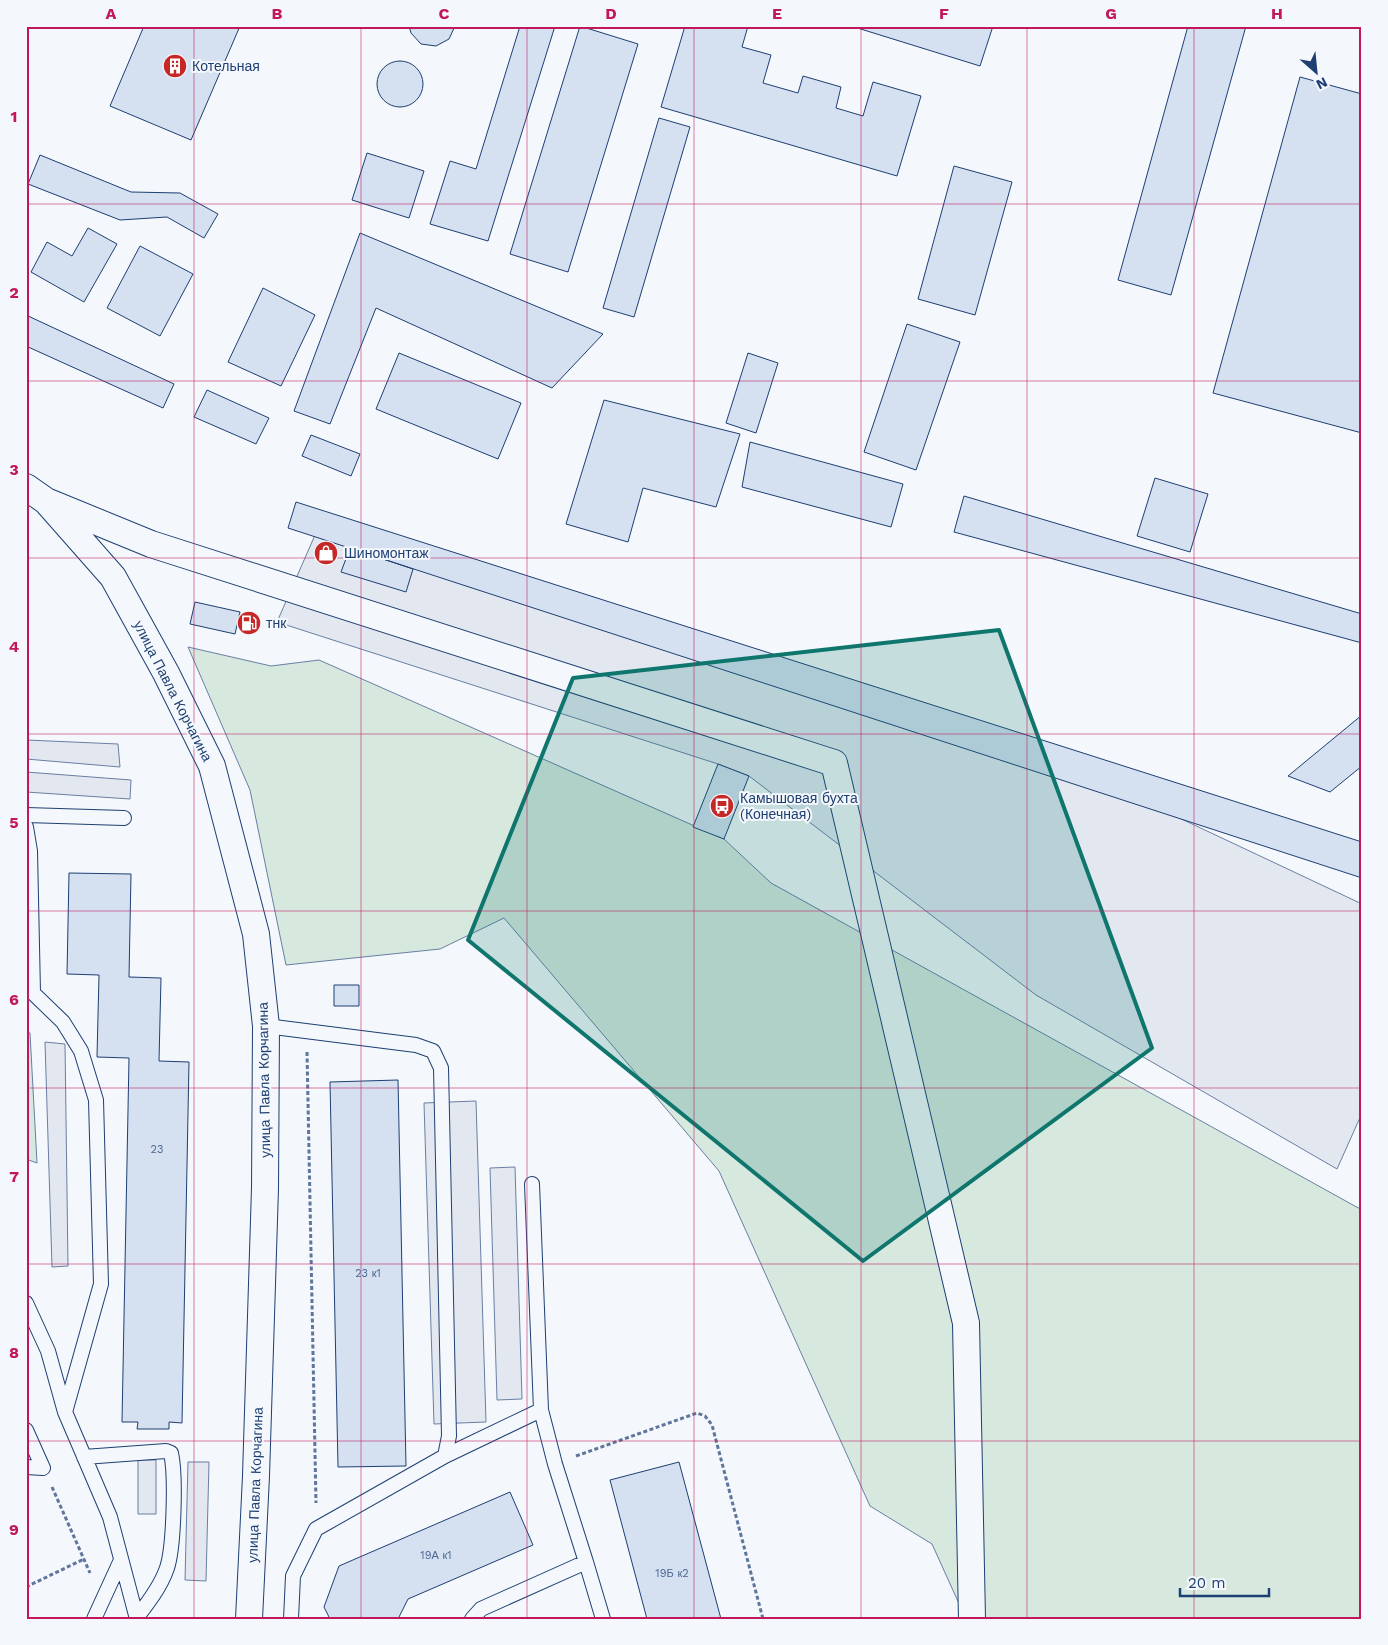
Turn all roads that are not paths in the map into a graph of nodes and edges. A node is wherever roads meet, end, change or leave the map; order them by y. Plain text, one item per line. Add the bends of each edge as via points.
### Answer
1 (36, 494) edge
2 (26, 816) edge
3 (124, 818) dead end
4 (26, 827) edge
5 (266, 1026) junction
6 (532, 1184) dead end
7 (26, 1303) edge
8 (541, 1410) junction
9 (65, 1412) junction
10 (26, 1430) edge
11 (446, 1456) junction
12 (84, 1457) junction
13 (26, 1467) edge
14 (121, 1560) junction
15 (586, 1562) junction
16 (137, 1618) edge
17 (94, 1619) edge
18 (249, 1619) edge
19 (291, 1619) edge
20 (472, 1619) edge
21 (603, 1619) edge
22 (972, 1619) edge

1 - 5 street, улица Павла Корчагина via 113,577 212,766 256,934
1 - 22 street via 151,544 834,763 966,1323
2 - 3 lane
4 - 9 lane via 30,851 33,993 63,1022 81,1051 96,1100 101,1284
5 - 11 lane via 416,1046 433,1051 441,1068 449,1436
5 - 18 street, улица Павла Корчагина via 266,1188
6 - 8 lane
7 - 9 lane via 48,1351
8 - 11 lane
8 - 15 lane
9 - 12 lane
10 - 13 lane via 44,1468
11 - 19 lane via 316,1529 293,1576
12 - 14 lane via 110,1517
12 - 16 lane via 171,1453 173,1512 167,1568
14 - 16 lane
14 - 17 lane
15 - 20 lane via 481,1609
15 - 21 lane

